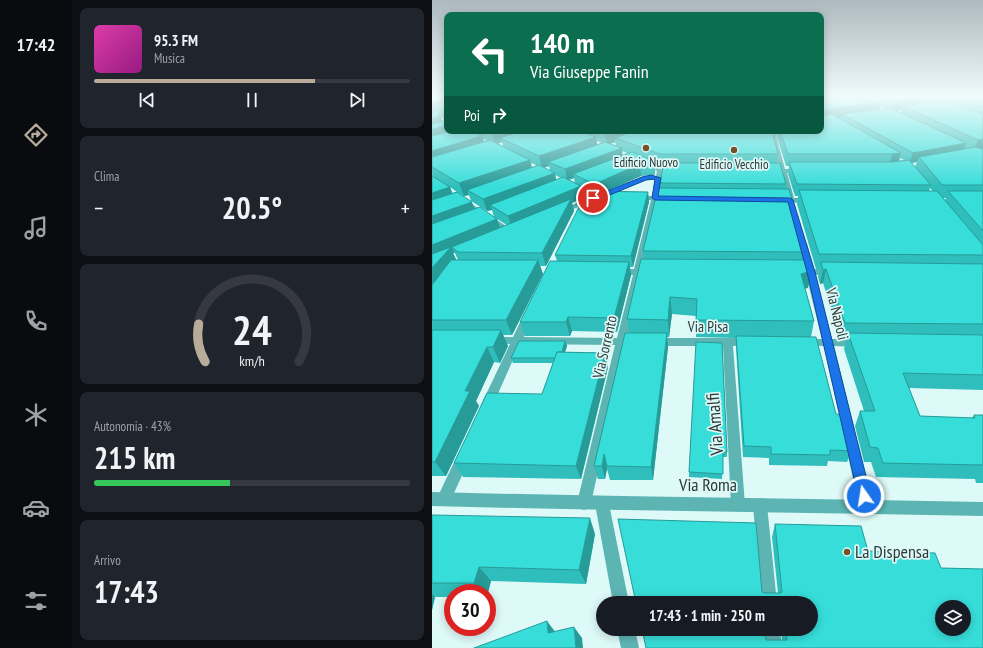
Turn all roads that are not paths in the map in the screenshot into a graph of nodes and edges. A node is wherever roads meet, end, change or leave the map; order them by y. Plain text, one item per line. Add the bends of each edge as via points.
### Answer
1 (773, 134) edge
2 (640, 162) edge
3 (660, 170) junction
4 (683, 170) edge
5 (805, 170) edge
6 (762, 171) edge
7 (782, 171) junction
8 (658, 178) junction
9 (590, 198) junction
10 (655, 198) junction
11 (679, 198) edge
12 (462, 200) edge
13 (774, 200) edge
14 (790, 200) junction
15 (821, 200) edge
16 (554, 214) edge
17 (794, 214) edge
18 (577, 216) edge
19 (511, 233) edge
20 (800, 236) edge
21 (606, 272) edge
22 (637, 272) junction
23 (661, 272) edge
24 (787, 272) edge
25 (811, 272) junction
26 (842, 272) edge
27 (533, 305) edge
28 (478, 340) edge
29 (517, 340) junction
30 (621, 342) junction
31 (728, 342) junction
32 (758, 342) edge
33 (797, 342) edge
34 (828, 342) junction
35 (867, 343) edge
36 (482, 417) edge
37 (469, 445) edge
38 (438, 499) edge
39 (584, 503) junction
40 (602, 504) junction
41 (738, 505) junction
42 (760, 505) junction
43 (866, 506) junction
44 (983, 509) edge
45 (620, 596) edge
46 (768, 596) edge
47 (627, 636) edge
48 (772, 636) edge
49 (630, 648) edge
50 (773, 648) edge

1 - 7 street
2 - 3 street
3 - 4 street
3 - 8 street, Via Sorrento
5 - 7 street
6 - 7 street
7 - 14 street
8 - 9 street via 644,178
8 - 10 street, Via Sorrento
9 - 10 street
9 - 16 street
9 - 18 street
10 - 11 street
10 - 22 street, Via Sorrento
12 - 19 street
13 - 14 street
14 - 15 street
14 - 17 street
20 - 25 street, Via Napoli
21 - 22 street
22 - 23 street
22 - 30 street, Via Sorrento
24 - 25 street
25 - 26 street
25 - 34 street, Via Napoli
27 - 29 street
28 - 29 street, Via Pisa
29 - 30 street, Via Pisa
29 - 36 street
30 - 31 street, Via Pisa
30 - 39 street, Via Sorrento
31 - 32 street, Via Pisa
31 - 41 street, Via Amalfi
33 - 34 street
34 - 35 street
34 - 43 street, Via Napoli
37 - 38 street
38 - 39 street, Via Roma
39 - 40 street, Via Roma
40 - 41 street, Via Roma
40 - 45 street
41 - 42 street, Via Roma
42 - 43 street, Via Roma
42 - 46 street
43 - 44 street, Via Roma
47 - 49 street
48 - 50 street

